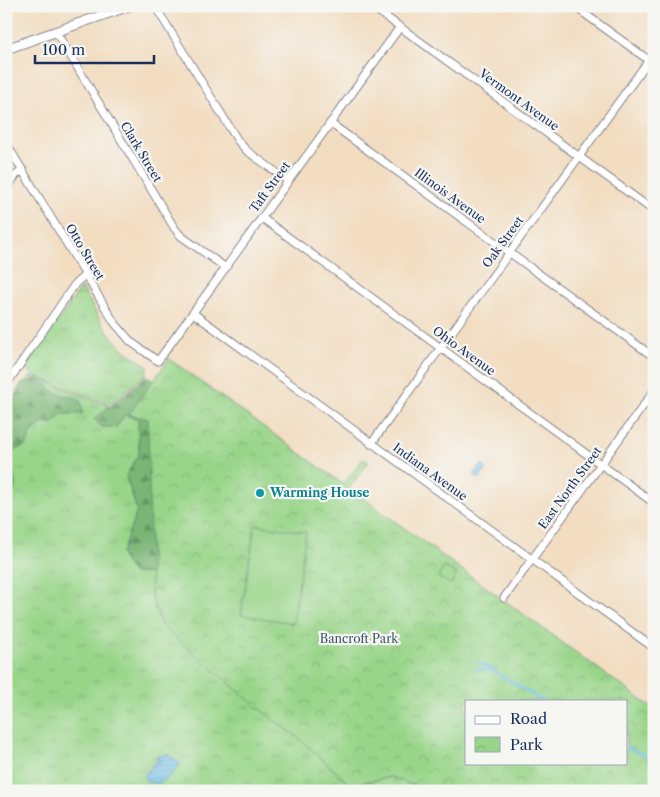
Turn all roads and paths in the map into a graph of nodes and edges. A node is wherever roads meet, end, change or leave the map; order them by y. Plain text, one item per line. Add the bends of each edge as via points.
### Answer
1 (129, 6) edge
2 (155, 6) edge
3 (371, 6) edge
4 (574, 6) edge
5 (400, 27) junction
6 (56, 32) junction
7 (8, 46) edge
8 (654, 53) edge
9 (651, 62) edge
10 (330, 123) junction
11 (6, 142) edge
12 (579, 157) junction
13 (23, 170) junction
14 (288, 181) junction
15 (6, 190) edge
16 (654, 211) edge
17 (262, 218) junction
18 (509, 253) junction
19 (226, 268) junction
20 (86, 274) junction
21 (193, 313) junction
22 (440, 348) junction
23 (654, 357) edge
24 (158, 361) joint
25 (6, 385) edge
26 (654, 391) edge
27 (371, 444) junction
28 (601, 464) junction
29 (654, 502) edge
30 (531, 560) junction
31 (504, 598) dead end
32 (654, 648) edge

1 - 6 street
2 - 14 street via 238,141
3 - 5 street, Vermont Avenue
4 - 9 street
5 - 10 street, Taft Street
5 - 12 street, Vermont Avenue
6 - 7 street
6 - 19 street, Clark Street via 175,229
8 - 9 street, Oak Street
9 - 12 street, Oak Street
10 - 14 street, Taft Street
10 - 18 street, Illinois Avenue
11 - 13 street, Otto Street
12 - 16 street, Vermont Avenue
12 - 18 street, Oak Street
13 - 15 street
13 - 20 street, Otto Street
14 - 17 street, Taft Street
17 - 19 street, Taft Street
17 - 22 street, Ohio Avenue
18 - 22 street, Oak Street
18 - 23 street, Illinois Avenue
19 - 21 street, Taft Street
20 - 24 street, Otto Street via 122,333
20 - 25 street via 75,284
21 - 24 street, Taft Street
21 - 27 street, Indiana Avenue
22 - 27 street, Oak Street
22 - 28 street, Ohio Avenue
26 - 28 street, East North Street
27 - 30 street, Indiana Avenue
28 - 29 street, Ohio Avenue
28 - 30 street, East North Street
30 - 31 street, East North Street
30 - 32 street, Indiana Avenue

